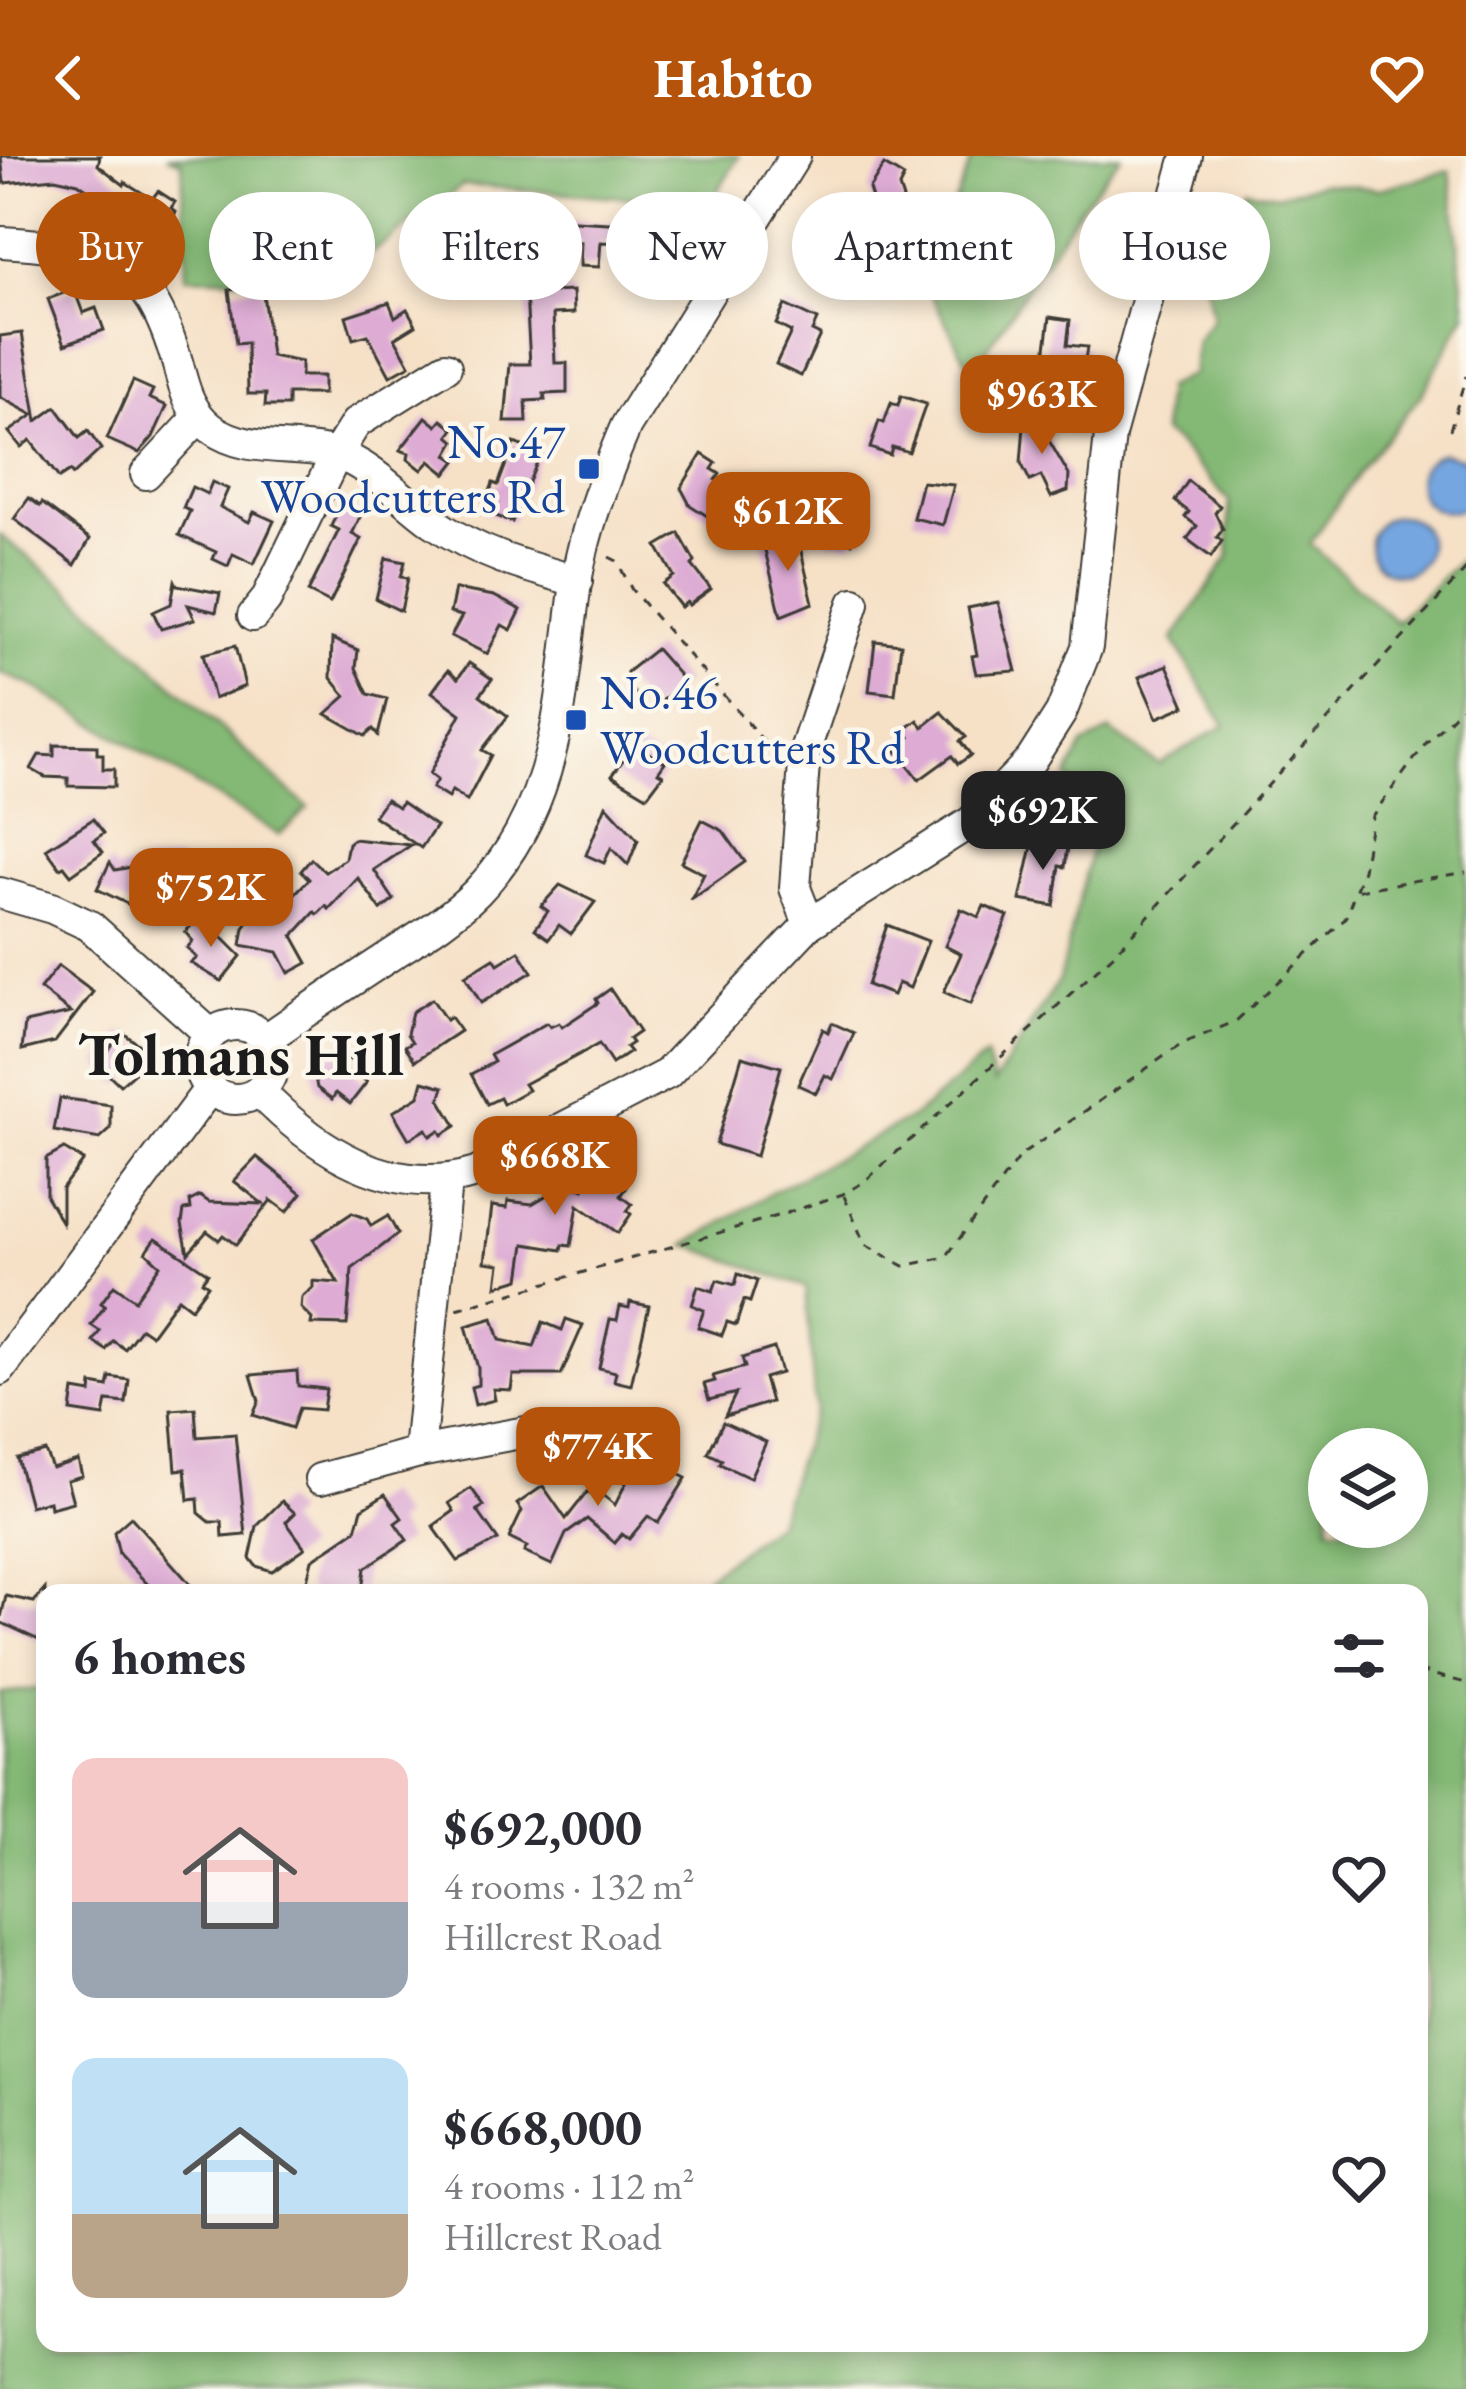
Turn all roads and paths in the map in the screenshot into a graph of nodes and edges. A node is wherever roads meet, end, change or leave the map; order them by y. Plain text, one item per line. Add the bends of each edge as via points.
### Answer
1 (795, 156) edge
2 (1187, 156) edge
3 (2, 242) edge
4 (446, 367) dead end
5 (1466, 376) edge
6 (199, 417) junction
7 (1450, 430) dead end
8 (336, 454) junction
9 (146, 474) dead end
10 (617, 561) dead end
11 (1466, 569) edge
12 (577, 581) junction
13 (854, 603) dead end
14 (253, 616) dead end
15 (1466, 703) edge
16 (771, 750) dead end
17 (1466, 872) edge
18 (1356, 890) junction
19 (0, 893) edge
20 (809, 924) junction
21 (211, 1035) junction
22 (266, 1039) junction
23 (210, 1088) junction
24 (259, 1091) junction
25 (446, 1183) junction
26 (843, 1194) junction
27 (432, 1316) junction
28 (0, 1370) edge
29 (542, 1429) dead end
30 (419, 1452) junction
31 (320, 1479) dead end
32 (1428, 1673) edge
33 (1466, 1683) edge

1 - 12 street via 626,426
2 - 20 street via 1116,404 1087,646 1061,713 1031,760 971,823
3 - 6 street via 84,250 131,274 164,322
4 - 8 street via 365,415
5 - 7 path
6 - 8 street via 237,441
6 - 9 street
8 - 12 street via 475,548
8 - 14 street
10 - 16 path via 632,590
11 - 26 path via 1112,956
12 - 22 street via 560,721 533,804 503,862 440,923
13 - 20 street via 805,750 795,889
15 - 18 path via 1372,816
17 - 18 path
18 - 26 path via 1346,919 1236,1021 1182,1044 1020,1156 946,1257 904,1266 865,1245
19 - 21 street via 90,926
20 - 25 street via 667,1073
21 - 22 street via 245,1026
21 - 23 street via 200,1055
22 - 24 street via 274,1061
23 - 24 street via 239,1099
23 - 28 street
24 - 25 street via 338,1157
25 - 27 street
26 - 27 path
27 - 30 street
29 - 30 street
30 - 31 street
32 - 33 path

